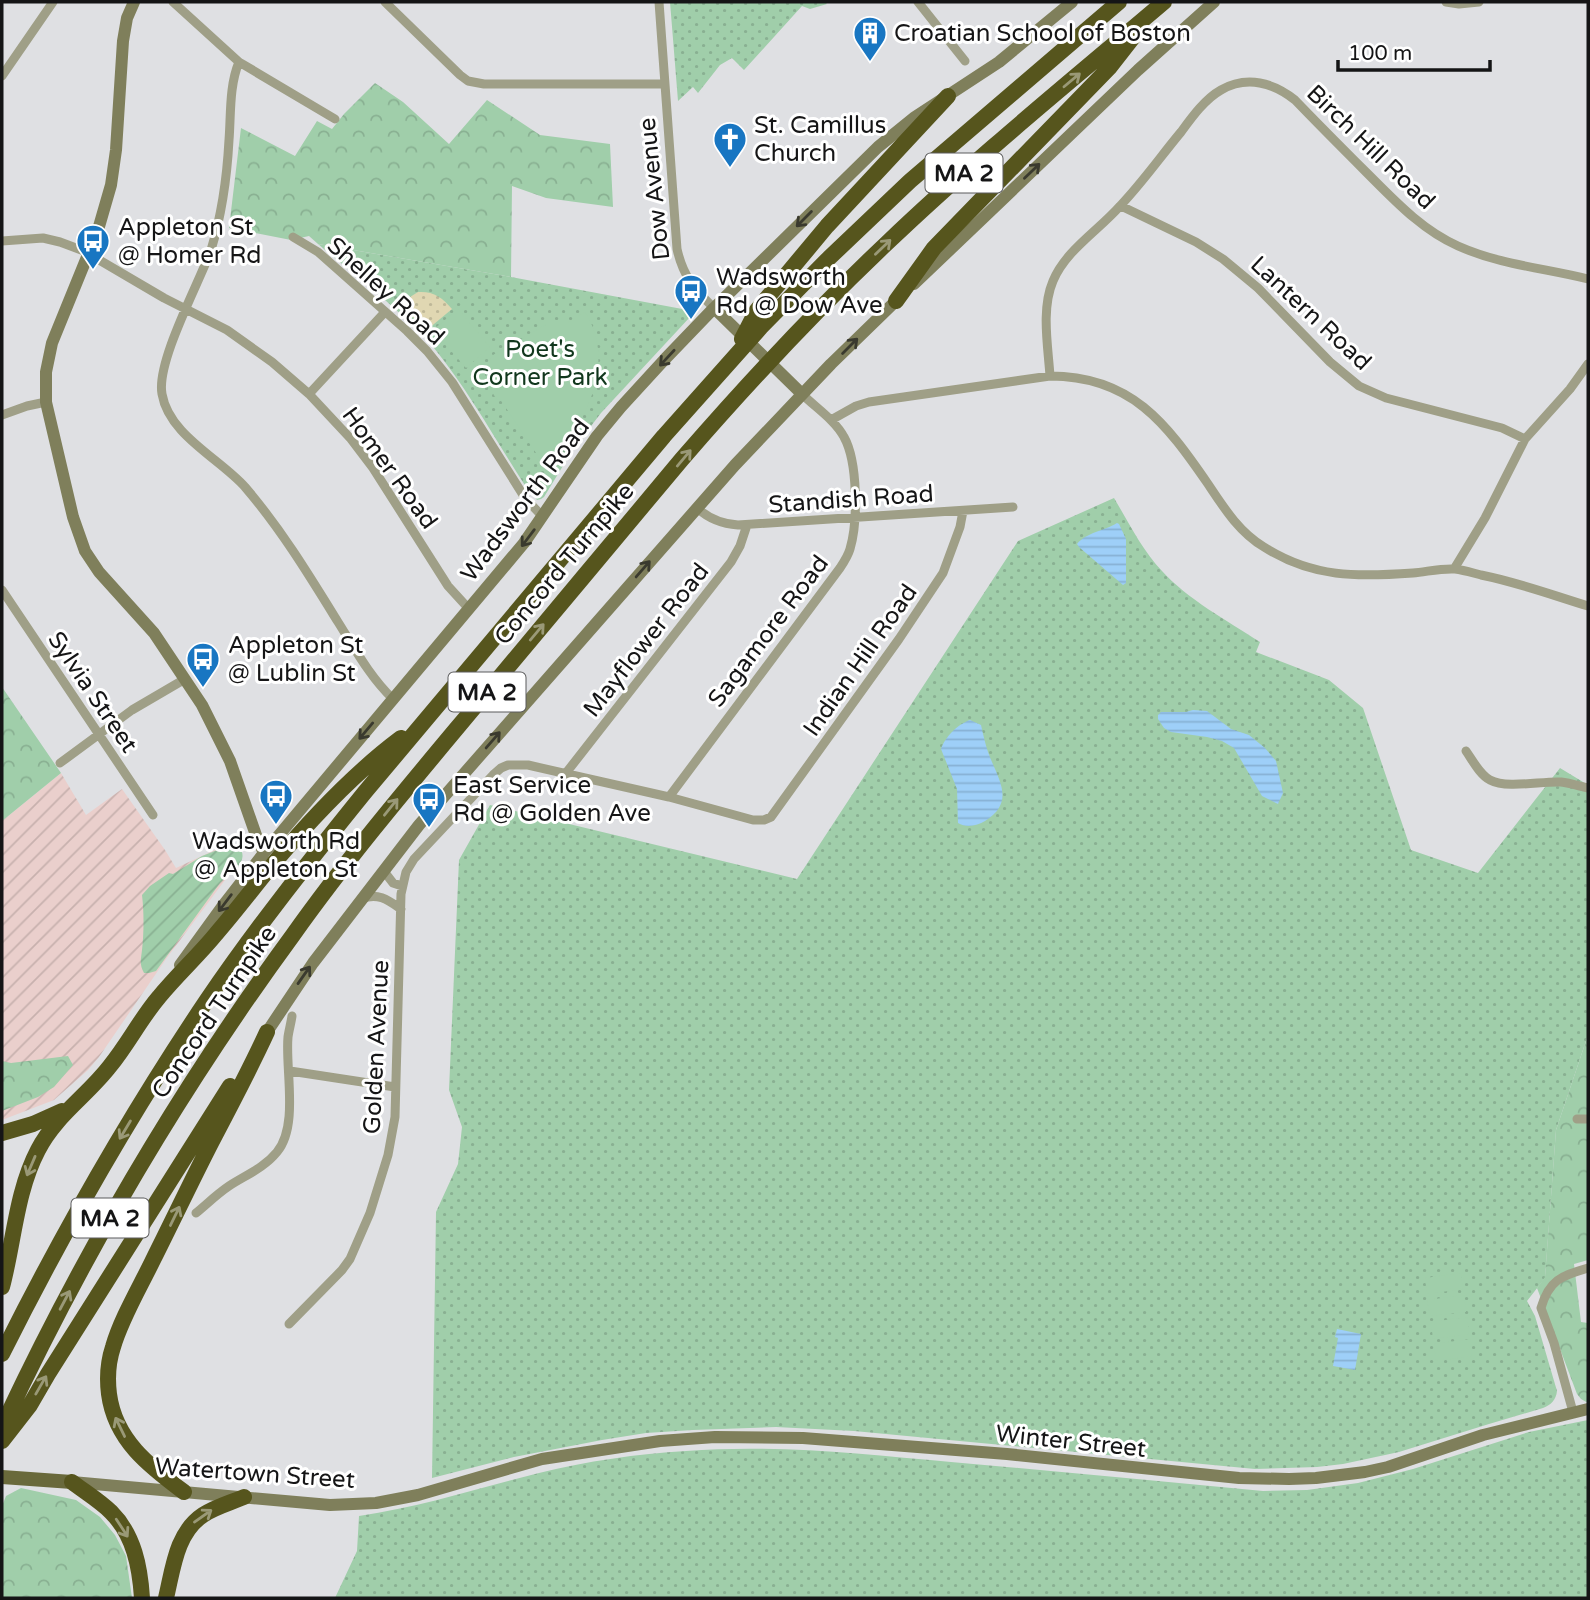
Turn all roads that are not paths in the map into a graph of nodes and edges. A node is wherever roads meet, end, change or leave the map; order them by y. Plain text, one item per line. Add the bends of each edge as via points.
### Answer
1 (52, 2) edge
2 (134, 2) edge
3 (173, 2) edge
4 (385, 2) edge
5 (659, 2) edge
6 (919, 2) edge
7 (1072, 2) edge
8 (1119, 2) edge
9 (1214, 2) edge
10 (1446, 2) edge
11 (1479, 2) edge
12 (1160, 6) edge
13 (965, 61) dead end
14 (239, 62) junction
15 (2, 76) edge
16 (665, 84) junction
17 (948, 96) junction
18 (335, 119) dead end
19 (1121, 206) junction
20 (293, 237) dead end
21 (2, 242) edge
22 (88, 253) junction
23 (1588, 279) edge
24 (896, 301) junction
25 (714, 308) junction
26 (186, 309) junction
27 (386, 312) junction
28 (757, 323) junction
29 (1588, 364) edge
30 (1050, 376) junction
31 (309, 394) junction
32 (802, 394) junction
33 (46, 402) junction
34 (2, 415) edge
35 (831, 420) junction
36 (1525, 439) junction
37 (853, 472) joint
38 (1013, 507) dead end
39 (697, 508) junction
40 (963, 511) junction
41 (543, 517) junction
42 (854, 517) junction
43 (747, 525) junction
44 (1454, 569) junction
45 (2, 590) edge
46 (1588, 606) edge
47 (468, 609) junction
48 (186, 679) junction
49 (393, 699) junction
50 (435, 709) junction
51 (97, 734) junction
52 (1466, 751) dead end
53 (60, 763) dead end
54 (566, 773) junction
55 (1588, 788) edge
56 (668, 797) junction
57 (153, 815) dead end
58 (264, 853) junction
59 (383, 870) junction
60 (402, 886) junction
61 (360, 900) junction
62 (401, 909) junction
63 (159, 997) junction
64 (292, 1016) dead end
65 (267, 1032) junction
66 (290, 1071) junction
67 (395, 1087) junction
68 (67, 1109) junction
69 (1577, 1119) dead end
70 (1588, 1119) edge
71 (2, 1133) edge
72 (196, 1213) dead end
73 (1588, 1268) edge
74 (2, 1287) edge
75 (289, 1324) dead end
76 (2, 1354) edge
77 (1588, 1409) edge
78 (1573, 1412) junction
79 (2, 1427) edge
80 (2, 1441) edge
81 (542, 1460) joint
82 (7, 1477) edge
83 (72, 1482) junction
84 (184, 1492) junction
85 (244, 1497) junction
86 (142, 1598) edge
87 (166, 1598) edge

1 - 15 street
2 - 22 main road via 123,35 113,177
3 - 14 street
4 - 16 street via 463,79 473,83
5 - 16 street, Dow Avenue
6 - 13 street
7 - 17 main road, Wadsworth Road
8 - 28 highway, MA 2 via 910,181
24 -> 9 main road
10 - 11 street
12 - 24 highway via 1109,68 934,248
79 -> 12 highway, Concord Turnpike / MA 2 via 51,1326 128,1187 206,1061 294,933 408,787 755,377 923,209
14 - 18 street
14 - 26 street via 224,198 211,249
16 - 25 street, Dow Avenue via 677,248 690,283
17 -> 25 main road, Wadsworth Road via 871,153
17 - 28 highway via 836,215 757,310
19 - 23 street, Birch Hill Road via 1204,104 1238,83 1258,82 1295,100 1405,211 1438,235 1490,258
19 - 30 street, Birch Hill Road via 1057,271 1046,306
19 - 36 street, Lantern Road via 1223,259 1359,386
20 - 27 street, Shelley Road via 318,251
21 - 22 street, Homer Road via 43,238
22 - 26 street, Homer Road
22 - 33 main road via 50,351
32 -> 24 main road
25 - 32 main road, Dow Avenue
25 -> 41 main road, Wadsworth Road via 609,422
26 - 31 street, Homer Road via 245,342
26 - 49 street via 162,377 168,411 192,441 243,485 273,522 372,675
27 - 31 street
27 - 41 street, Shelley Road via 443,370 525,498
28 - 50 highway, Concord Turnpike / MA 2
29 - 36 street
30 - 35 street via 869,402
30 - 44 street via 1100,383 1146,409 1174,436 1239,527 1281,558 1350,576
31 - 47 street, Homer Road via 368,461 448,586
32 - 35 street, Dow Avenue
32 - 39 main road
33 - 34 street
33 - 48 main road via 73,517 88,557
35 - 37 street, Dow Avenue via 848,444
36 - 44 street
37 - 42 street, Sagamore Road
38 - 40 street, Standish Road
39 - 43 street, Standish Road via 718,521
59 -> 39 main road
40 - 42 street, Standish Road
40 - 56 street, Indian Hill Road via 943,573 776,812 768,819 753,820
41 -> 47 main road, Wadsworth Road
42 - 43 street, Standish Road
42 - 56 street, Sagamore Road via 851,544 840,568
43 - 54 street, Mayflower Road via 731,562
44 - 46 street via 1507,580
45 - 51 street, Sylvia Street
47 - 49 main road, Wadsworth Road
48 - 51 street
48 - 58 main road via 223,747
49 -> 58 main road, Wadsworth Road
50 - 63 highway via 338,794
50 -> 76 highway, Concord Turnpike / MA 2 via 302,870 207,1001 88,1192
51 - 53 street
51 - 57 street, Sylvia Street
52 - 55 street via 1488,779 1499,784 1563,782
54 - 56 street
54 - 60 street via 517,764 501,768 414,859
58 -> 63 main road, Wadsworth Road
59 - 60 street via 393,883
59 - 61 main road
60 - 62 street, Golden Avenue
61 - 62 street via 381,897
65 -> 61 main road
62 - 67 street, Golden Avenue
63 - 68 highway via 110,1067
64 - 66 street
80 -> 65 highway via 30,1405
84 -> 65 highway via 146,1463 122,1433 110,1401 110,1360 120,1328
66 - 67 street
66 - 72 street via 282,1146 260,1168 228,1186
67 - 75 street, Golden Avenue via 388,1155 353,1252 342,1270
68 - 71 highway
68 -> 74 highway via 41,1144 26,1176
69 - 70 street
73 - 78 street via 1557,1280 1548,1288 1541,1308
77 - 78 main road, Winter Street
78 - 81 main road, Winter Street via 1483,1434 1388,1467 1303,1479 1240,1478 780,1437 660,1441
81 - 85 main road, Watertown Street via 376,1503 337,1505
82 - 83 main road, Watertown Street
83 - 84 main road, Watertown Street
83 -> 86 highway via 107,1508 125,1531 138,1564
84 - 85 main road, Watertown Street
87 -> 85 highway via 187,1530 205,1513

